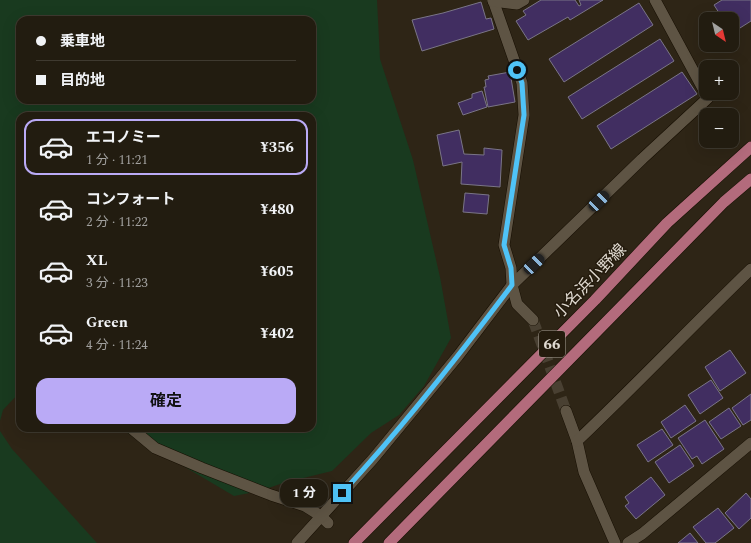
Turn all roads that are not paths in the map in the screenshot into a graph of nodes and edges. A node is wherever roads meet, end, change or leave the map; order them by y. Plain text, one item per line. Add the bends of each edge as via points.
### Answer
1 (493, 0) edge
2 (524, 0) edge
3 (655, 0) edge
4 (751, 147) edge
5 (751, 179) edge
6 (751, 269) edge
7 (512, 285) junction
8 (533, 320) tunnel mouth
9 (566, 411) tunnel mouth
10 (137, 432) edge
11 (577, 441) junction
12 (751, 443) edge
13 (325, 520) junction
14 (296, 543) edge
15 (354, 543) edge
16 (390, 543) edge
17 (615, 543) edge
18 (628, 543) edge

1 - 2 street via 517,4
1 - 7 street via 522,83 524,115 504,245 511,268
3 - 7 street via 708,98
4 - 15 main road, 小名浜小野線 / 66 via 667,223 595,300
5 - 16 main road, 66 via 724,202
6 - 11 street
7 - 8 street via 517,304
7 - 13 street
9 - 11 street
10 - 13 street via 155,448 271,495 305,506
11 - 17 street via 584,472
12 - 18 street
13 - 14 street

